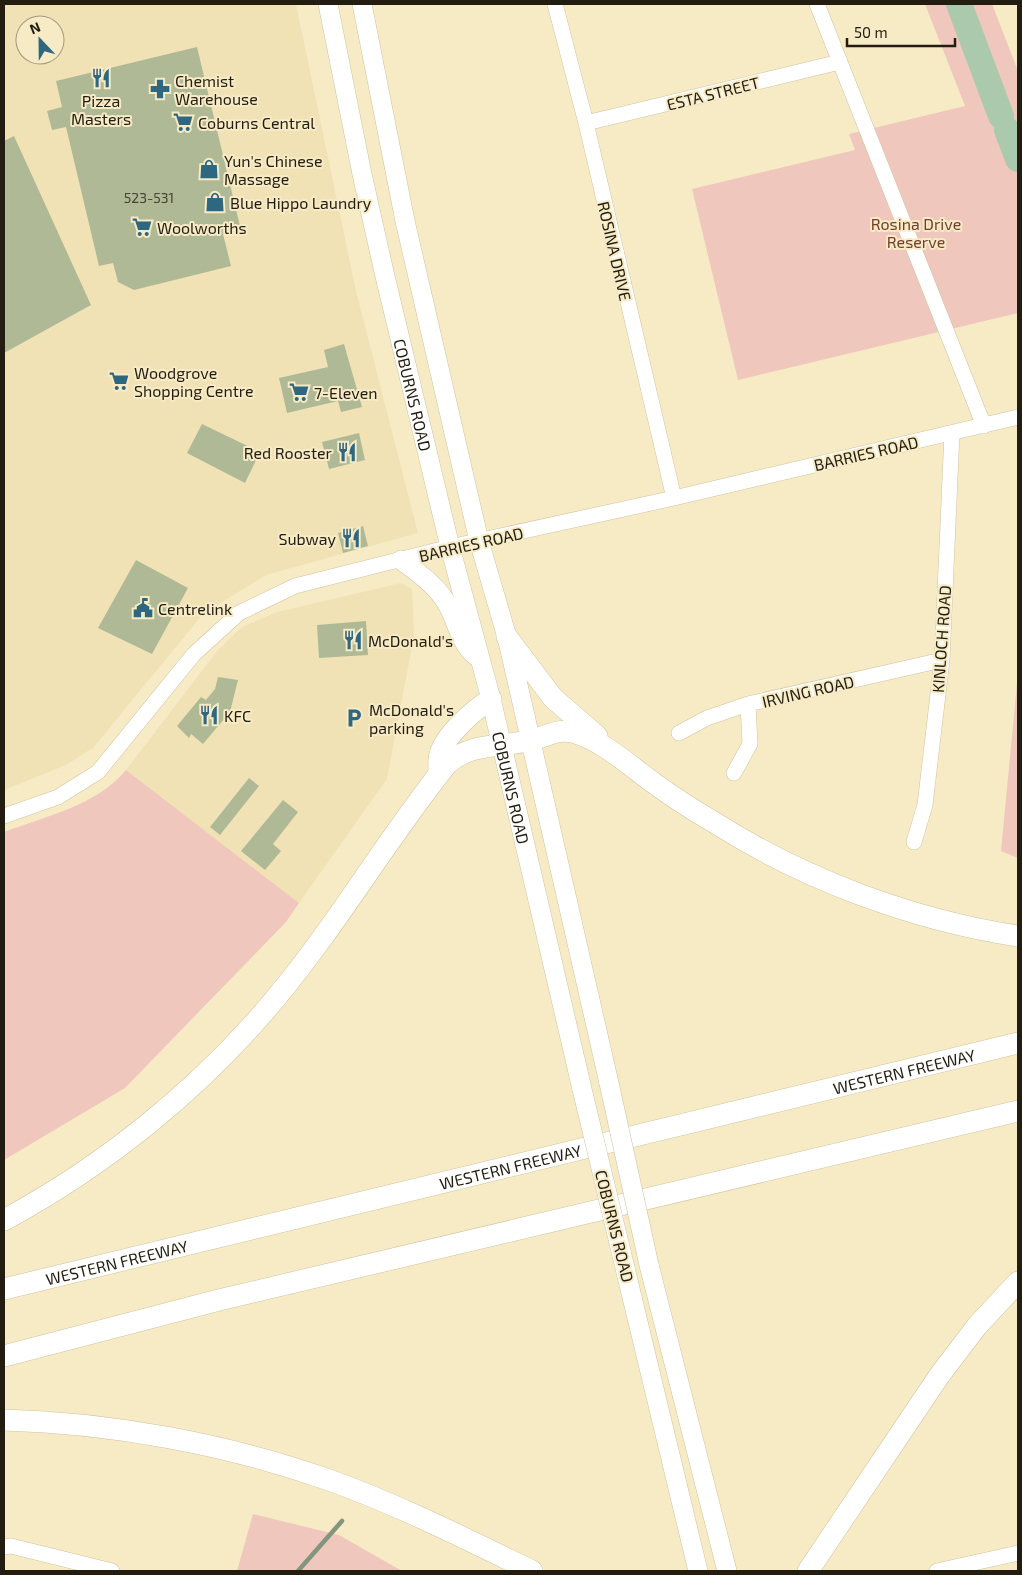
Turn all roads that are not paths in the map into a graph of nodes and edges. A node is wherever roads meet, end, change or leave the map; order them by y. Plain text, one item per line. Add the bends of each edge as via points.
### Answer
1 (328, 4) edge
2 (362, 4) edge
3 (555, 4) edge
4 (817, 4) edge
5 (840, 62) junction
6 (586, 123) junction
7 (415, 263) junction
8 (383, 266) junction
9 (1018, 417) edge
10 (984, 426) junction
11 (952, 433) junction
12 (674, 498) junction
13 (478, 541) junction
14 (450, 547) junction
15 (401, 560) junction
16 (507, 637) junction
17 (481, 659) junction
18 (942, 660) junction
19 (491, 699) junction
20 (748, 704) junction
21 (679, 733) dead end
22 (530, 741) junction
23 (501, 744) junction
24 (621, 759) junction
25 (734, 773) dead end
26 (438, 774) junction
27 (4, 816) edge
28 (914, 842) dead end
29 (1018, 936) edge
30 (1018, 1043) edge
31 (1018, 1111) edge
32 (4, 1220) edge
33 (1018, 1282) edge
34 (4, 1289) edge
35 (4, 1356) edge
36 (4, 1420) edge
37 (829, 1543) junction
38 (4, 1547) edge
39 (1018, 1553) edge
40 (65, 1566) edge
41 (112, 1571) edge
42 (532, 1571) edge
43 (698, 1571) edge
44 (727, 1571) edge
45 (808, 1571) edge
46 (822, 1571) edge
47 (937, 1571) edge

1 - 8 main road, COBURNS ROAD
2 - 7 main road, COBURNS ROAD
3 - 6 street, ROSINA DRIVE
4 - 5 street
5 - 6 street, ESTA STREET
5 - 10 street
6 - 12 street, ROSINA DRIVE
7 - 8 main road
7 - 13 main road, COBURNS ROAD
8 - 14 main road, COBURNS ROAD
9 - 10 street, BARRIES ROAD
10 - 11 street, BARRIES ROAD
11 - 12 street, BARRIES ROAD
11 - 18 street, KINLOCH ROAD
12 - 13 street, BARRIES ROAD
13 - 14 street, BARRIES ROAD
13 - 16 main road, COBURNS ROAD
14 - 15 street, BARRIES ROAD
14 - 17 main road, COBURNS ROAD
15 - 17 main road via 436,589 464,642
15 - 27 street, BARRIES ROAD via 295,586 239,613 194,654 98,772 58,797
16 - 22 main road, COBURNS ROAD
16 - 24 highway via 553,698
17 - 19 main road, COBURNS ROAD
18 - 20 street, IRVING ROAD
18 - 28 street, KINLOCH ROAD via 925,806
19 - 23 main road, COBURNS ROAD
19 - 26 highway via 478,707 452,735 440,754
20 - 21 street, IRVING ROAD via 707,718
20 - 25 street via 750,744
22 - 23 highway
22 - 24 highway via 554,732 575,733
22 - 44 main road, COBURNS ROAD, bridge via 650,1265
23 - 26 highway via 462,753
23 - 43 main road, COBURNS ROAD, bridge
24 - 29 highway via 713,822 795,866 892,905 946,921
26 - 32 highway via 308,957 276,998 221,1057 118,1147
30 - 34 highway, WESTERN FREEWAY
31 - 35 highway via 219,1300
33 - 37 highway via 977,1326 939,1376
36 - 42 highway via 83,1425 147,1435 288,1466 420,1516
37 - 45 highway
37 - 46 highway via 828,1561
38 - 40 street via 11,1546
39 - 47 street
40 - 41 street

